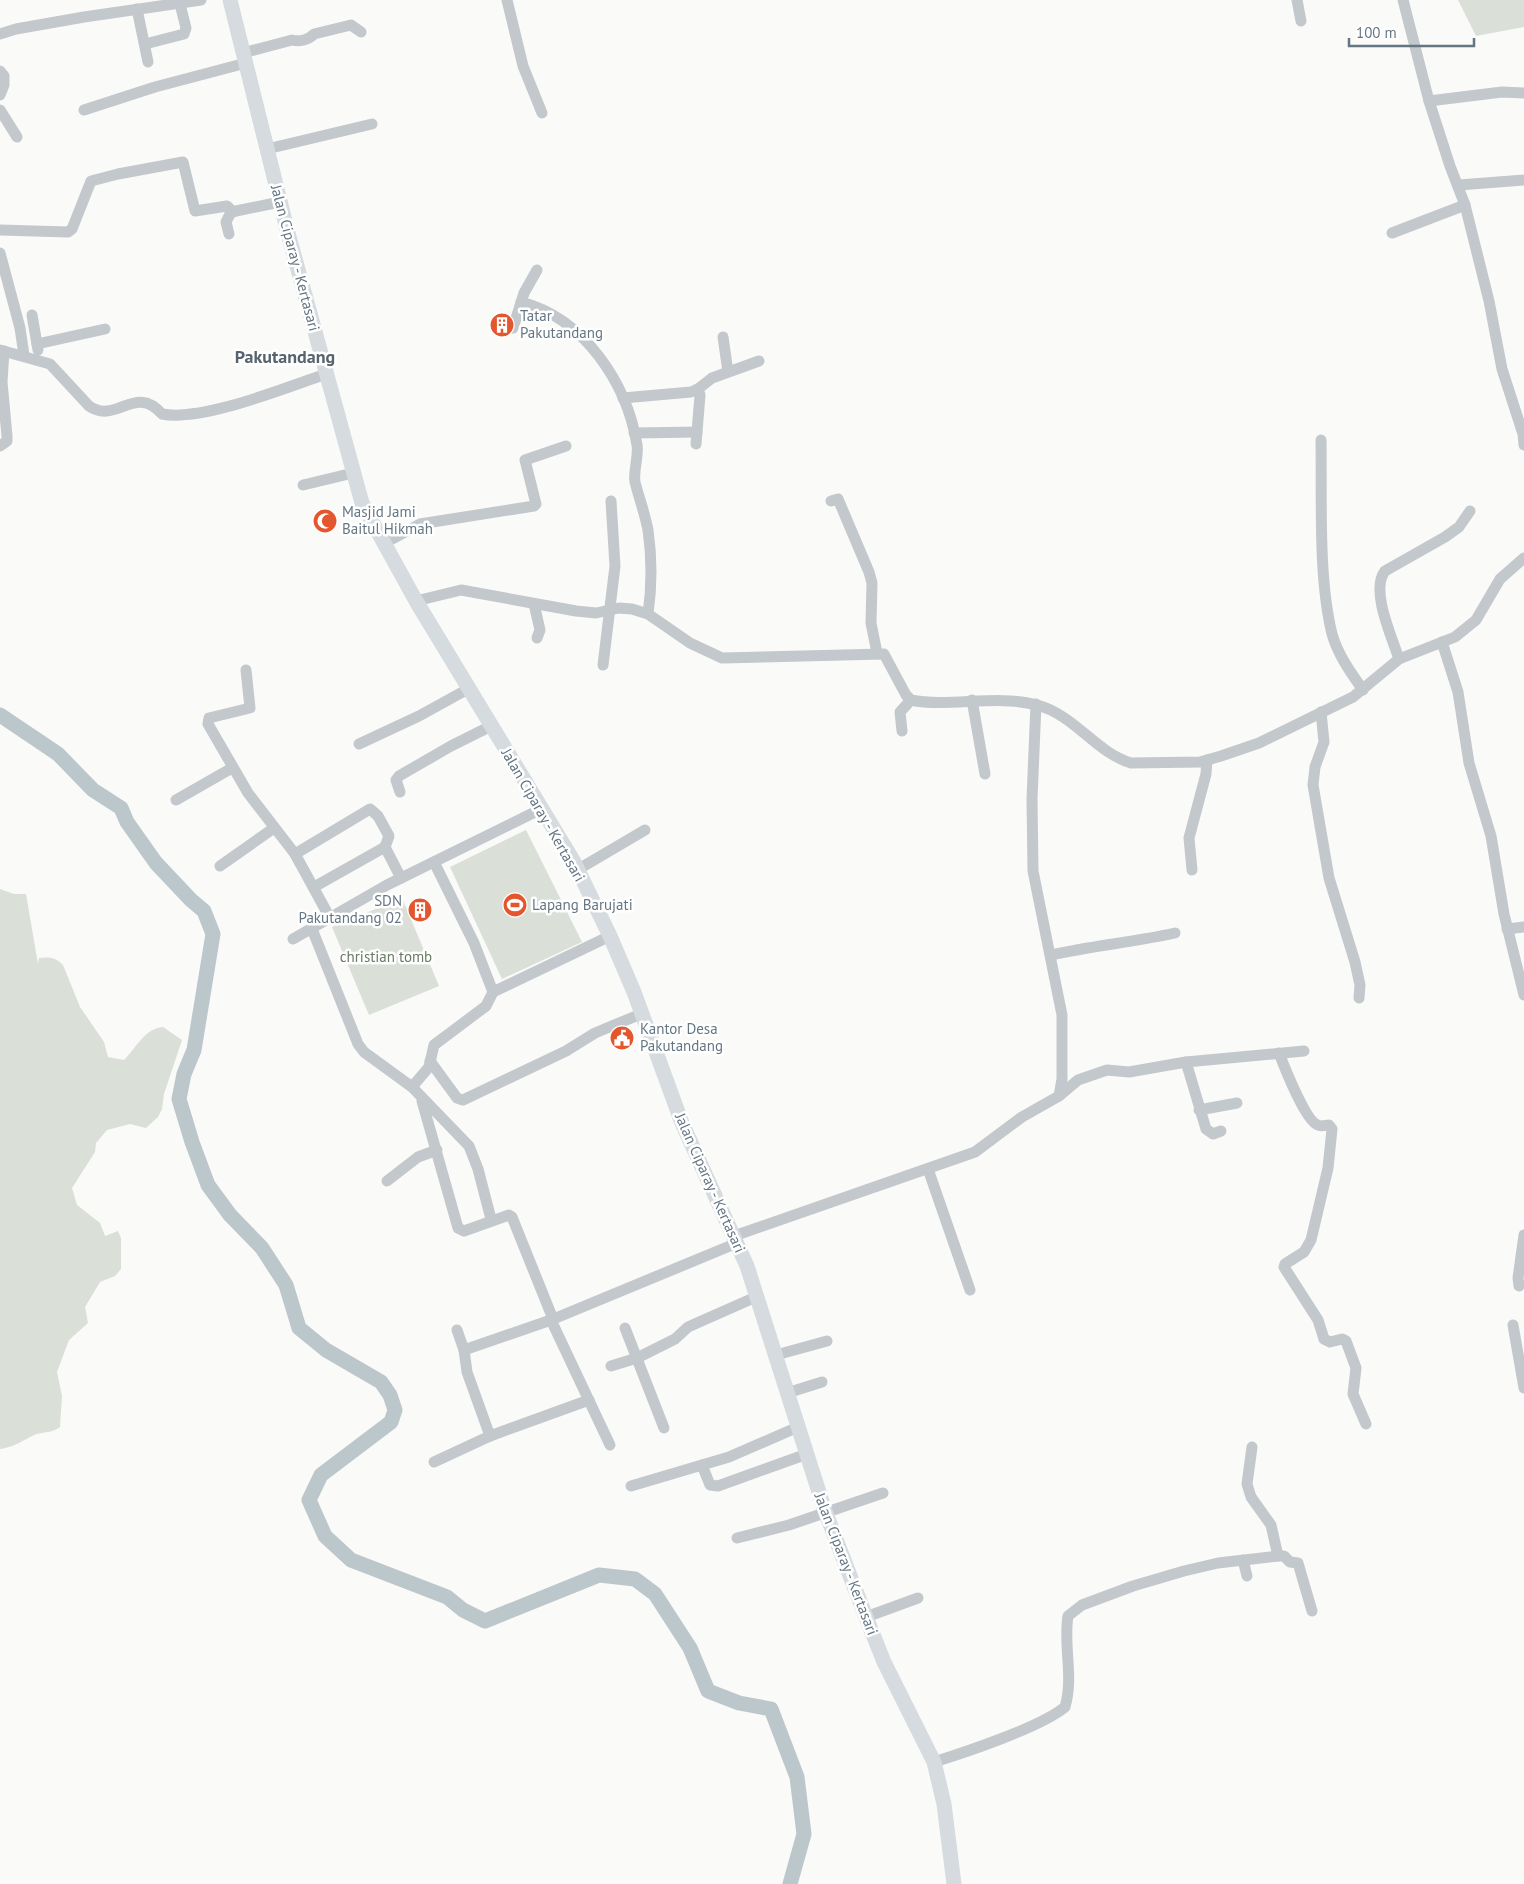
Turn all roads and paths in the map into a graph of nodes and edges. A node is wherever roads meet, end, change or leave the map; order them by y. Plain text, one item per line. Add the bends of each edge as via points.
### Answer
1 (200, 0) edge
2 (230, 0) edge
3 (507, 0) edge
4 (1297, 0) edge
5 (1403, 0) edge
6 (180, 4) junction
7 (137, 9) junction
8 (1301, 21) dead end
9 (361, 32) dead end
10 (0, 34) edge
11 (145, 44) junction
12 (245, 58) junction
13 (148, 62) dead end
14 (0, 72) edge
15 (1524, 92) edge
16 (0, 95) edge
17 (1430, 101) junction
18 (0, 110) edge
19 (84, 110) dead end
20 (542, 113) dead end
21 (372, 124) dead end
22 (17, 137) dead end
23 (267, 149) junction
24 (1524, 180) edge
25 (1458, 185) junction
26 (280, 202) junction
27 (1465, 205) junction
28 (233, 212) junction
29 (0, 230) edge
30 (1392, 233) dead end
31 (229, 234) dead end
32 (0, 253) edge
33 (537, 270) dead end
34 (521, 302) junction
35 (32, 315) dead end
36 (513, 328) dead end
37 (105, 329) dead end
38 (723, 337) dead end
39 (37, 344) junction
40 (2, 350) edge
41 (24, 355) junction
42 (40, 359) junction
43 (759, 361) dead end
44 (728, 372) junction
45 (326, 374) junction
46 (698, 389) junction
47 (623, 398) junction
48 (634, 433) junction
49 (1321, 440) dead end
50 (1524, 445) edge
51 (0, 446) edge
52 (566, 446) dead end
53 (353, 473) junction
54 (303, 485) dead end
55 (611, 501) dead end
56 (831, 501) dead end
57 (1470, 511) dead end
58 (383, 544) junction
59 (1524, 558) edge
60 (416, 601) junction
61 (534, 604) junction
62 (611, 611) junction
63 (648, 614) junction
64 (537, 638) dead end
65 (1442, 642) junction
66 (877, 653) junction
67 (1400, 659) junction
68 (604, 665) dead end
69 (246, 670) dead end
70 (468, 689) junction
71 (1363, 690) junction
72 (911, 700) junction
73 (972, 700) junction
74 (1036, 704) junction
75 (1321, 712) junction
76 (491, 726) junction
77 (902, 731) dead end
78 (359, 744) dead end
79 (1207, 760) junction
80 (232, 768) junction
81 (985, 774) dead end
82 (400, 792) dead end
83 (176, 800) dead end
84 (541, 809) junction
85 (274, 828) junction
86 (645, 830) dead end
87 (385, 847) junction
88 (295, 854) junction
89 (434, 862) junction
90 (220, 866) dead end
91 (578, 870) junction
92 (1192, 870) dead end
93 (401, 878) junction
94 (314, 886) junction
95 (330, 918) junction
96 (1524, 927) edge
97 (1507, 928) junction
98 (312, 929) junction
99 (1175, 932) dead end
100 (610, 936) junction
101 (293, 939) dead end
102 (1051, 955) junction
103 (493, 992) junction
104 (1524, 995) edge
105 (1359, 998) dead end
106 (641, 1014) junction
107 (1304, 1050) dead end
108 (1279, 1053) junction
109 (430, 1061) junction
110 (1186, 1062) junction
111 (412, 1087) junction
112 (1059, 1096) junction
113 (421, 1097) junction
114 (1237, 1103) dead end
115 (1199, 1110) junction
116 (1221, 1131) dead end
117 (437, 1150) junction
118 (928, 1169) junction
119 (387, 1181) dead end
120 (491, 1220) junction
121 (1524, 1235) edge
122 (736, 1239) junction
123 (1519, 1286) dead end
124 (970, 1290) dead end
125 (758, 1296) junction
126 (552, 1319) junction
127 (1513, 1325) dead end
128 (625, 1328) dead end
129 (457, 1330) dead end
130 (827, 1341) dead end
131 (464, 1350) junction
132 (776, 1355) junction
133 (637, 1358) junction
134 (611, 1366) dead end
135 (822, 1382) dead end
136 (1524, 1388) edge
137 (787, 1393) junction
138 (589, 1400) junction
139 (1366, 1424) dead end
140 (798, 1427) junction
141 (664, 1428) dead end
142 (490, 1436) junction
143 (610, 1445) dead end
144 (1252, 1447) dead end
145 (807, 1454) junction
146 (434, 1462) dead end
147 (702, 1465) junction
148 (632, 1486) dead end
149 (884, 1493) dead end
150 (825, 1512) junction
151 (737, 1538) dead end
152 (1278, 1556) junction
153 (1243, 1560) junction
154 (1247, 1576) dead end
155 (918, 1598) dead end
156 (1312, 1611) dead end
157 (866, 1617) junction
158 (934, 1762) junction
159 (954, 1884) edge

1 - 6 street
2 - 12 main road, Jalan Ciparay - Kertasari
3 - 20 street via 523,66
4 - 8 street
5 - 17 street
6 - 7 street
6 - 11 street via 186,28 184,34
7 - 10 street
7 - 11 street
9 - 12 street via 351,24 297,42 292,40
11 - 13 street
12 - 19 street
12 - 23 main road, Jalan Ciparay - Kertasari
14 - 16 street via 4,76 4,85
15 - 17 street
17 - 25 street
18 - 22 street
21 - 23 street
23 - 26 main road, Jalan Ciparay - Kertasari
24 - 25 street
25 - 27 street
26 - 28 street
26 - 45 main road, Jalan Ciparay - Kertasari
27 - 30 street
27 - 50 street via 1502,369
28 - 29 street via 221,205 195,210 183,162 90,181 68,232
28 - 31 street via 226,222
32 - 41 street
33 - 34 street
34 - 36 street
34 - 47 street via 545,309 593,348
35 - 39 street
37 - 39 street
38 - 44 street
39 - 42 street
40 - 41 street
40 - 51 street via 7,441
41 - 42 street
42 - 45 street via 58,370 89,406 105,412 144,401 154,405 162,414 190,415 253,399
43 - 44 street
44 - 46 street via 712,378
45 - 53 main road, Jalan Ciparay - Kertasari
46 - 47 street
46 - 48 street via 697,438
47 - 48 street
48 - 63 street via 638,446 635,481 648,530 652,566
49 - 71 street via 1324,566 1332,634 1344,662
52 - 58 street via 525,460 534,506 420,524
53 - 54 street
53 - 58 main road, Jalan Ciparay - Kertasari via 362,503
55 - 62 street via 615,566
56 - 66 street via 838,499 869,572 872,582 871,624
57 - 67 street via 1459,527 1445,538 1385,570 1380,576 1379,593
58 - 60 main road, Jalan Ciparay - Kertasari
59 - 65 street via 1500,578 1476,620 1455,637
60 - 61 street via 461,590
60 - 70 main road, Jalan Ciparay - Kertasari
61 - 62 street via 576,611
61 - 64 street via 540,630
62 - 63 street via 619,608
62 - 68 street
63 - 66 street via 690,643 722,658
65 - 67 street
65 - 97 street via 1461,704 1468,763 1493,845
66 - 72 street via 886,656
67 - 71 street
69 - 80 street via 250,708 219,714 209,718 208,724
70 - 76 main road, Jalan Ciparay - Kertasari
70 - 78 street
71 - 75 street
72 - 73 street
72 - 77 street via 900,712
73 - 74 street
73 - 81 street
74 - 79 street via 1070,721 1120,759 1131,762
74 - 102 street via 1033,871
75 - 79 street via 1259,743
75 - 105 street via 1324,742 1315,767 1313,785 1329,878 1355,962
76 - 82 street via 399,776 396,780
76 - 84 main road, Jalan Ciparay - Kertasari
79 - 92 street via 1190,838
80 - 83 street
80 - 85 street
84 - 89 street
84 - 91 main road, Jalan Ciparay - Kertasari
85 - 88 street
85 - 90 street
86 - 91 street
87 - 88 street via 390,836 370,809
87 - 93 street
87 - 94 street
88 - 94 street
89 - 93 street
89 - 103 street via 474,943
91 - 100 main road, Jalan Ciparay - Kertasari
93 - 95 street
94 - 95 street
95 - 98 street
96 - 97 street
97 - 104 street
98 - 101 street
98 - 111 street via 358,1044 364,1052
99 - 102 street
100 - 103 street
100 - 106 main road, Jalan Ciparay - Kertasari
102 - 112 street via 1062,1015
103 - 109 street via 486,1006 434,1045
106 - 109 street via 595,1033 566,1051 463,1100 457,1098
106 - 122 main road, Jalan Ciparay - Kertasari via 682,1123
107 - 108 street
108 - 110 street
108 - 139 street via 1289,1080 1313,1122 1320,1126 1329,1125 1332,1129 1328,1168 1311,1240 1304,1252 1284,1267 1318,1320 1324,1339 1346,1341 1356,1368 1353,1394
109 - 111 street via 429,1067
110 - 112 street via 1129,1072 1107,1070 1078,1080
110 - 115 street
111 - 113 street
112 - 118 street via 1022,1117 976,1152
113 - 117 street
113 - 120 street via 469,1146
114 - 115 street
115 - 116 street via 1209,1132
117 - 119 street via 418,1156
117 - 120 street via 458,1228 464,1231
118 - 122 street
118 - 124 street
120 - 126 street via 509,1215 515,1221
121 - 123 street
122 - 125 main road, Jalan Ciparay - Kertasari
122 - 126 street
125 - 132 main road, Jalan Ciparay - Kertasari
125 - 133 street via 688,1327 674,1339
126 - 131 street
126 - 138 street
127 - 136 street
128 - 133 street
129 - 131 street
130 - 132 street
131 - 142 street via 467,1372
132 - 137 main road, Jalan Ciparay - Kertasari
133 - 134 street
133 - 141 street
135 - 137 street
137 - 140 main road, Jalan Ciparay - Kertasari
138 - 142 street
138 - 143 street
140 - 145 main road, Jalan Ciparay - Kertasari
140 - 147 street
142 - 146 street
144 - 152 street via 1247,1484 1251,1497 1271,1525
145 - 147 street via 718,1486 710,1485
145 - 150 main road, Jalan Ciparay - Kertasari
147 - 148 street
149 - 150 street
150 - 151 street via 789,1526
150 - 157 main road, Jalan Ciparay - Kertasari
152 - 153 street
152 - 156 street via 1298,1562
153 - 154 street
153 - 158 street via 1184,1571 1082,1605 1068,1616 1067,1621 1070,1665 1066,1707 1006,1736
155 - 157 street
157 - 158 main road, Jalan Ciparay - Kertasari via 884,1662
158 - 159 main road, Jalan Ciparay - Kertasari via 944,1804

